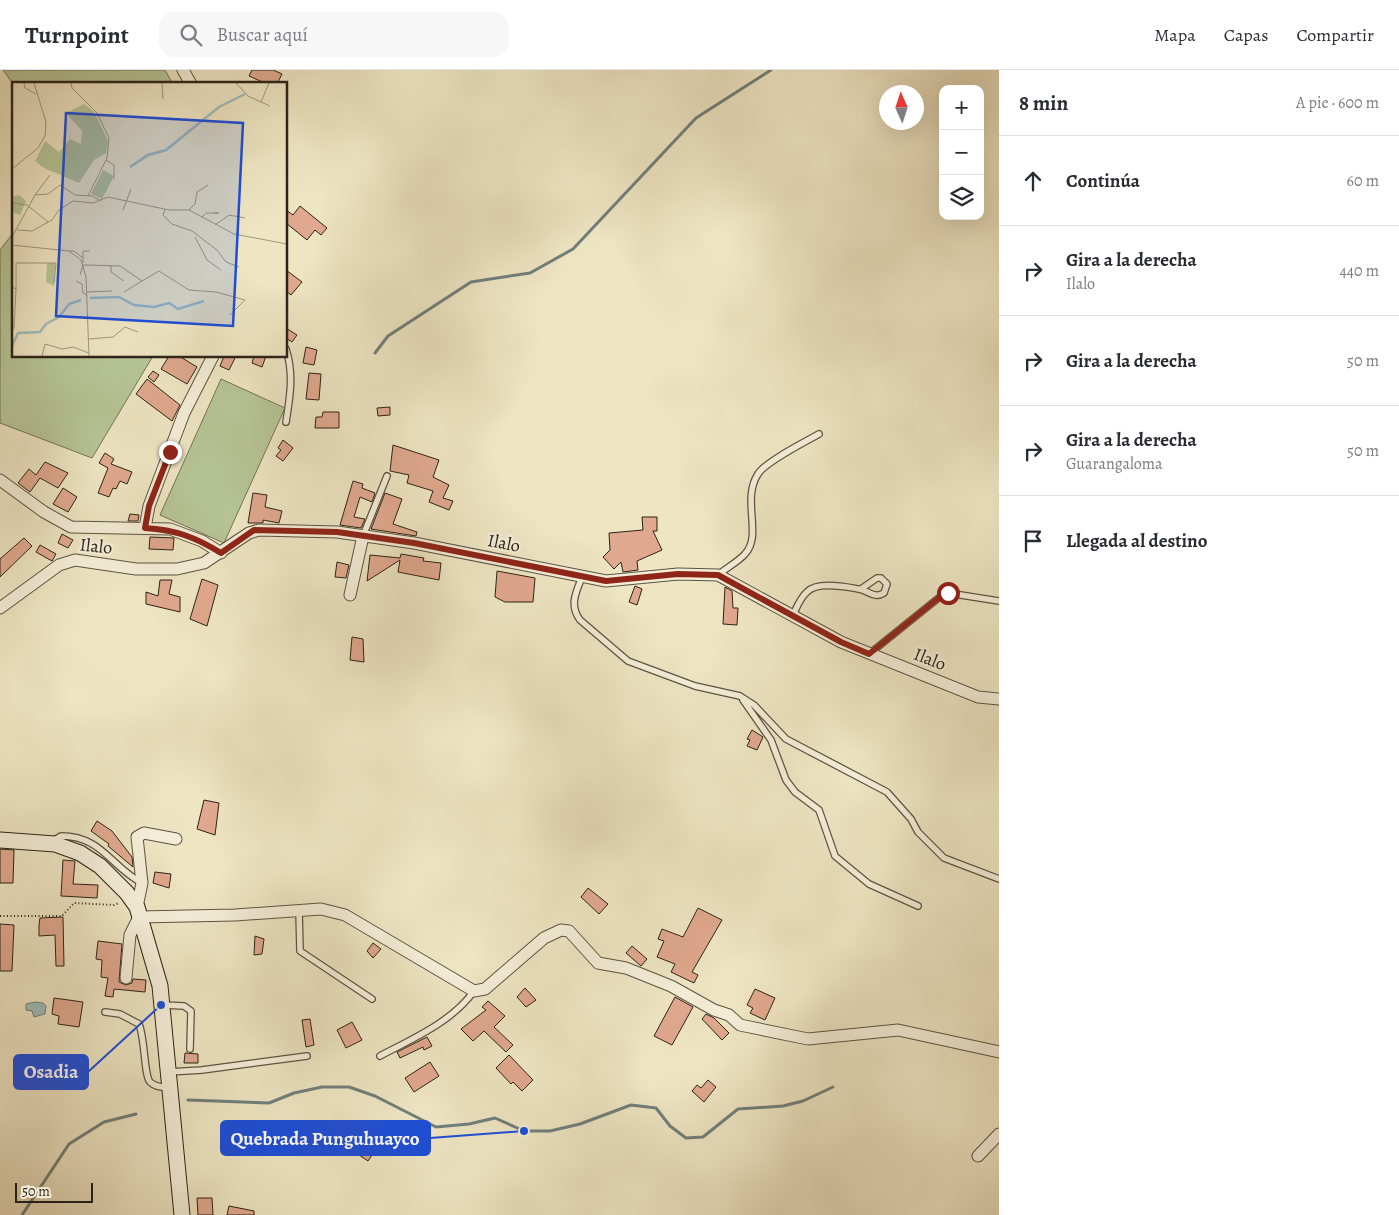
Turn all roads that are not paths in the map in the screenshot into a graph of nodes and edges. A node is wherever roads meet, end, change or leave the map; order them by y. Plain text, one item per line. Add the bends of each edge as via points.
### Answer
1 (183, 70) edge
2 (190, 82) edge
3 (212, 358) edge
4 (288, 358) edge
5 (286, 422) dead end
6 (819, 434) dead end
7 (387, 476) dead end
8 (0, 480) edge
9 (145, 528) junction
10 (363, 536) junction
11 (221, 553) junction
12 (718, 575) junction
13 (582, 577) junction
14 (861, 589) dead end
15 (350, 595) dead end
16 (999, 601) edge
17 (0, 608) edge
18 (793, 615) junction
19 (869, 654) junction
20 (740, 696) junction
21 (999, 699) edge
22 (176, 839) dead end
23 (0, 840) edge
24 (55, 844) junction
25 (999, 879) edge
26 (142, 883) junction
27 (918, 906) dead end
28 (298, 910) junction
29 (138, 912) junction
30 (126, 978) dead end
31 (474, 991) junction
32 (372, 999) dead end
33 (161, 1005) junction
34 (105, 1012) dead end
35 (190, 1049) dead end
36 (999, 1052) edge
37 (307, 1056) dead end
38 (380, 1056) dead end
39 (167, 1072) junction
40 (168, 1088) junction
41 (999, 1134) edge
42 (978, 1156) dead end
43 (182, 1215) edge

1 - 2 street
3 - 9 street via 184,413 149,506
4 - 5 lane via 291,374
6 - 12 lane via 759,471 750,497 752,544 745,554
7 - 10 lane
8 - 9 street via 70,527
9 - 11 street via 170,529 202,541
10 - 11 street, Ilalo via 259,530 248,533
10 - 13 street, Ilalo via 414,543
10 - 15 street
11 - 17 street, Ilalo via 204,563 177,569 136,569 68,561
12 - 13 street, Ilalo via 678,574 606,581
12 - 18 street, Ilalo
13 - 20 lane via 573,600 574,612 628,661 694,686
14 - 18 lane via 814,587 807,591
16 - 19 lane via 948,593
18 - 19 street, Ilalo
19 - 21 street, Ilalo via 978,697
20 - 25 lane via 754,705 786,739 887,792 918,832 944,858
20 - 27 lane via 771,740 786,780 819,810 835,856 869,884
22 - 26 street via 139,834
23 - 24 main road
24 - 26 lane via 56,839 62,836 86,839 105,851 129,876
24 - 29 main road via 80,853 100,866 127,893
26 - 29 street
28 - 29 street via 235,915
28 - 31 street via 321,909 345,914
28 - 32 lane via 300,951
29 - 30 street via 130,935
29 - 33 main road via 160,986
31 - 36 street via 485,989 544,938 561,930 569,931 598,963 626,968 671,986 746,1027 808,1039 898,1030
31 - 38 lane via 451,1014
33 - 35 lane via 184,1006 191,1011
33 - 39 main road
34 - 40 lane via 120,1014 139,1024 145,1042 148,1077 156,1086
37 - 39 lane
39 - 40 main road
40 - 43 main road
41 - 42 street

